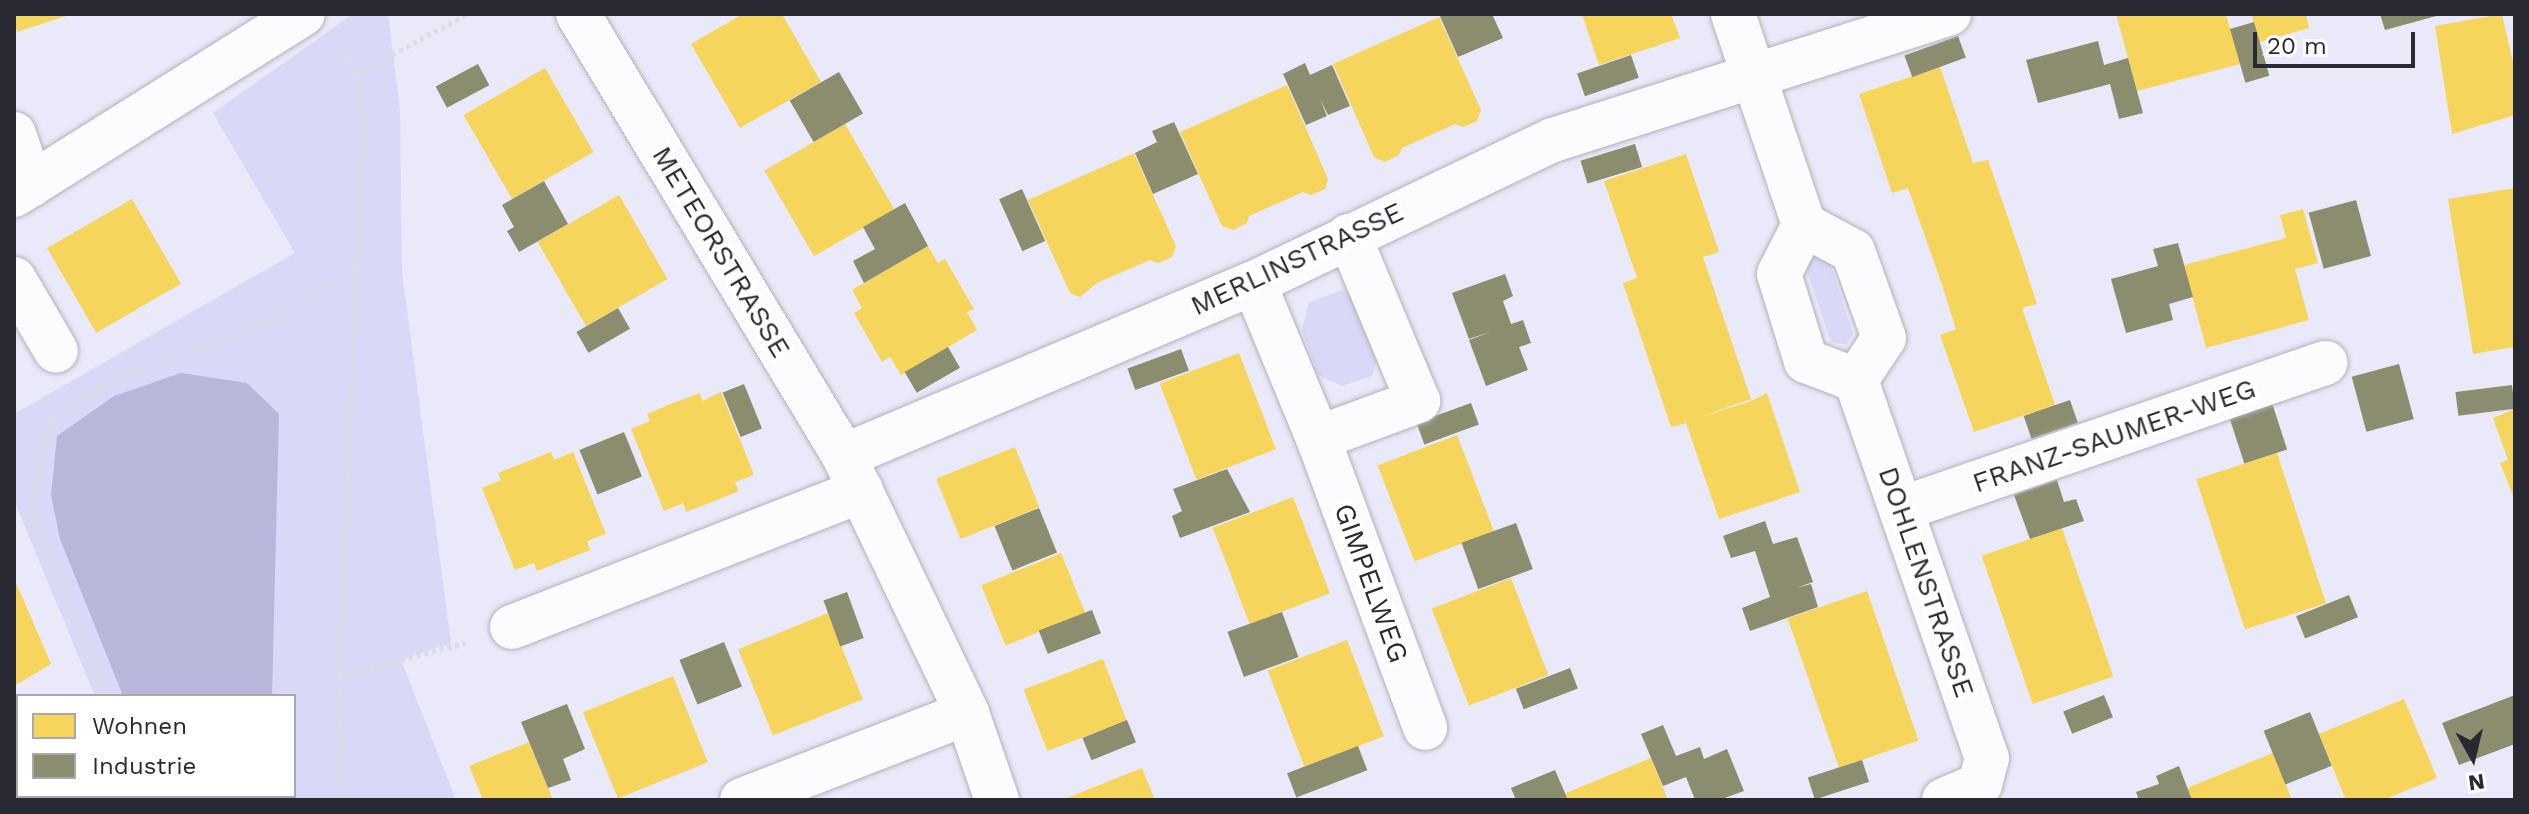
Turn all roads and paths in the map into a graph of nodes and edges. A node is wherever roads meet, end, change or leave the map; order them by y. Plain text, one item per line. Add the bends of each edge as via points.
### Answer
1 (467, 14) edge
2 (578, 14) edge
3 (1733, 14) edge
4 (1949, 14) edge
5 (320, 26) edge
6 (357, 74) junction
7 (1755, 77) junction
8 (14, 134) edge
9 (23, 190) edge
10 (1804, 225) junction
11 (1349, 236) junction
12 (356, 265) junction
13 (14, 279) edge
14 (1254, 283) junction
15 (56, 351) dead end
16 (2326, 363) dead end
17 (1856, 380) junction
18 (1318, 438) junction
19 (852, 473) junction
20 (1901, 509) junction
21 (512, 627) joint
22 (339, 676) junction
23 (104, 694) edge
24 (967, 713) junction
25 (1425, 728) dead end
26 (1970, 795) edge
27 (343, 800) edge
28 (742, 800) edge
29 (997, 800) edge

1 - 6 path
2 - 19 street, METEORSTRASSE
3 - 7 street
4 - 7 street, MERLINSTRASSE
5 - 6 path
5 - 9 street
6 - 12 path via 363,117
7 - 10 street
7 - 11 street, MERLINSTRASSE via 1553,140
8 - 9 street
10 - 17 street via 1853,251 1884,338
10 - 17 street via 1779,274 1806,361
11 - 14 street, MERLINSTRASSE
11 - 18 street via 1418,401
12 - 22 path
12 - 23 path via 279,317 136,369 63,409 48,425 31,513
13 - 15 street
14 - 18 street, GIMPELWEG
14 - 19 street, MERLINSTRASSE
16 - 20 street, FRANZ-SAUMER-WEG
17 - 20 street, DOHLENSTRASSE
18 - 25 street, GIMPELWEG
19 - 21 street
19 - 24 street, METEORSTRASSE
20 - 26 street, DOHLENSTRASSE via 1987,758
21 - 22 path via 422,658
22 - 27 path
24 - 28 street
24 - 29 street, METEORSTRASSE

